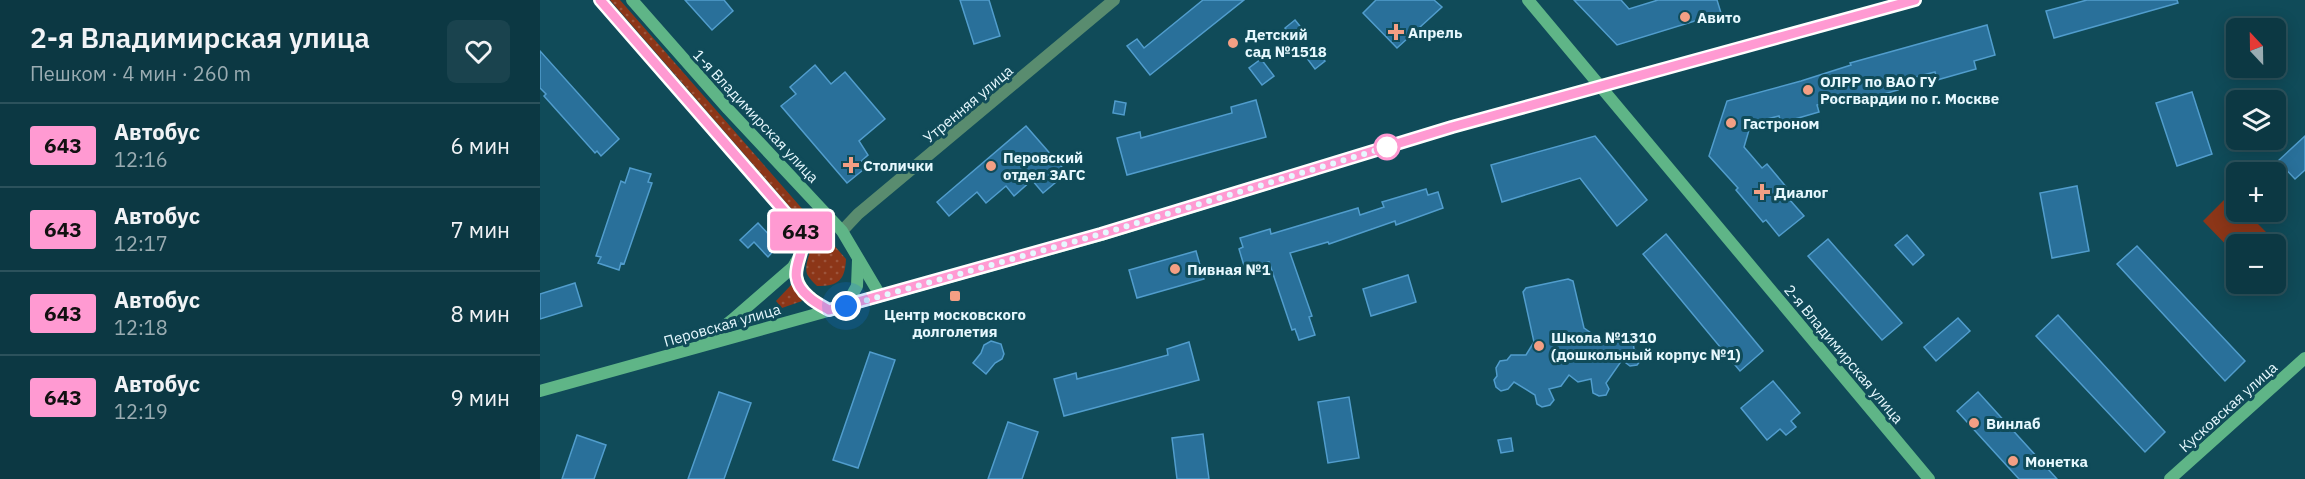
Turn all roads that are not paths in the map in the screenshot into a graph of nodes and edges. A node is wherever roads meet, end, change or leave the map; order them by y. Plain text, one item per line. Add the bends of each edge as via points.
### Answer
1 (600, 0) edge
2 (632, 0) edge
3 (1114, 0) edge
4 (1528, 0) edge
5 (1915, 0) edge
6 (1599, 86) junction
7 (842, 231) junction
8 (857, 253) junction
9 (796, 262) junction
10 (880, 295) junction
11 (846, 306) junction
12 (829, 310) junction
13 (697, 347) junction
14 (2305, 358) edge
15 (540, 391) edge
16 (1929, 479) edge
17 (2170, 479) edge

1 - 9 main road via 798,227 804,248
2 - 7 main road, 1-я Владимирская улица
3 - 7 street, Утренняя улица
4 - 6 main road, 2-я Владимирская улица
5 - 6 main road, Перовская улица
6 - 10 main road, Перовская улица via 1101,234
6 - 16 main road, 2-я Владимирская улица
7 - 8 main road, 1-я Владимирская улица
8 - 10 main road, 1-я Владимирская улица
8 - 11 main road via 857,286
9 - 12 main road via 795,274 804,292
9 - 13 main road
10 - 11 main road, Перовская улица
11 - 12 main road, Перовская улица
12 - 13 main road, Перовская улица
13 - 15 main road, Перовская улица
14 - 17 main road, Кусковская улица

